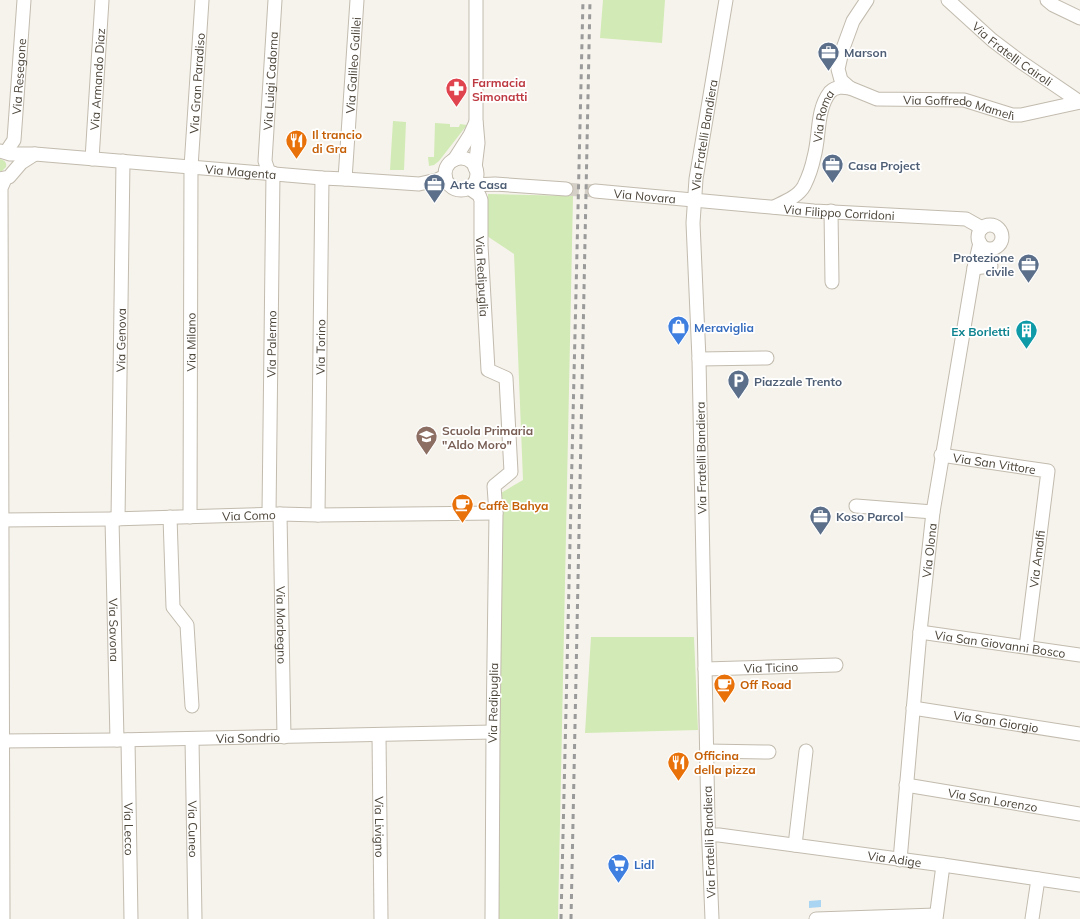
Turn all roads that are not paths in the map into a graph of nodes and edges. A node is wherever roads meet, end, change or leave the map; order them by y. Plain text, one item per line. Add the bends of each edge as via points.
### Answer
1 (24, 0) edge
2 (102, 0) edge
3 (202, 0) edge
4 (275, 0) edge
5 (357, 0) edge
6 (476, 0) edge
7 (726, 0) edge
8 (867, 0) edge
9 (948, 0) edge
10 (1047, 0) edge
11 (1080, 18) edge
12 (850, 88) junction
13 (1074, 100) edge
14 (476, 120) junction
15 (5, 152) edge
16 (36, 154) junction
17 (92, 158) junction
18 (454, 160) junction
19 (123, 161) junction
20 (192, 167) junction
21 (267, 170) junction
22 (445, 176) junction
23 (322, 178) junction
24 (345, 178) junction
25 (473, 178) junction
26 (4, 181) edge
27 (419, 184) junction
28 (803, 187) junction
29 (454, 189) junction
30 (566, 189) tunnel mouth
31 (595, 191) tunnel mouth
32 (694, 201) junction
33 (774, 207) junction
34 (826, 211) junction
35 (982, 228) junction
36 (980, 243) junction
37 (991, 266) dead end
38 (974, 268) junction
39 (832, 282) dead end
40 (767, 358) dead end
41 (699, 359) junction
42 (0, 367) edge
43 (941, 455) junction
44 (1048, 471) joint
45 (856, 506) dead end
46 (933, 512) junction
47 (496, 513) junction
48 (274, 514) junction
49 (318, 515) junction
50 (170, 517) junction
51 (190, 517) junction
52 (115, 519) junction
53 (2, 520) junction
54 (920, 632) junction
55 (1026, 647) junction
56 (1080, 655) edge
57 (836, 665) dead end
58 (705, 669) junction
59 (192, 706) dead end
60 (913, 708) junction
61 (493, 732) junction
62 (1080, 734) edge
63 (379, 735) junction
64 (284, 737) junction
65 (192, 739) junction
66 (122, 740) junction
67 (2, 741) edge
68 (707, 751) junction
69 (806, 751) dead end
70 (770, 752) dead end
71 (906, 785) junction
72 (1080, 814) edge
73 (709, 835) junction
74 (795, 845) junction
75 (900, 860) junction
76 (943, 865) junction
77 (1038, 879) junction
78 (1080, 885) edge
79 (936, 917) edge
80 (4, 919) edge
81 (131, 919) edge
82 (195, 919) edge
83 (380, 919) edge
84 (492, 919) edge
85 (712, 919) edge
86 (816, 919) edge
87 (1032, 919) edge

1 - 15 street, Via Resegone via 14,140
2 - 17 street, Via Armando Diaz
3 - 20 street, Via Gran Paradiso
4 - 21 street, Via Luigi Cadorna
5 - 24 street, Via Galileo Galilei
6 - 14 street
7 - 32 street, Via Fratelli Bandiera
8 - 12 street, Via Roma via 853,21 838,70 841,80
9 - 13 street, Via Fratelli Cairoli via 992,40
10 - 11 street
12 - 13 street, Via Goffredo Mameli via 877,99 964,100 1012,115 1021,115
12 - 28 street, Via Roma via 840,86 831,91 822,106 815,157
14 - 18 street
14 - 25 street via 478,143
15 - 16 street, Via Magenta
15 - 26 street via 15,163
16 - 17 street, Via Magenta
16 - 26 street via 21,163
17 - 19 street, Via Magenta
18 - 22 street via 447,167
18 - 25 street via 468,161
19 - 20 street, Via Magenta
19 - 52 street, Via Genova
20 - 21 street, Via Magenta
20 - 51 street, Via Milano
21 - 23 street, Via Magenta
21 - 48 street, Via Palermo
22 - 27 street, Via Magenta
22 - 29 street via 446,181
23 - 24 street, Via Magenta
23 - 49 street, Via Torino
24 - 27 street, Via Magenta
25 - 29 street via 464,190
25 - 30 street via 495,184
25 - 47 street, Via Redipuglia via 481,200 488,370 506,378 511,472 494,486
26 - 42 street
27 - 29 street
28 - 33 street, Via Roma via 788,200
28 - 34 street via 808,204
31 - 32 street, Via Novara
32 - 33 street, Via Filippo Corridoni
32 - 41 street, Via Fratelli Bandiera
33 - 34 street, Via Filippo Corridoni
34 - 35 street, Via Filippo Corridoni via 966,219
34 - 39 street
35 - 36 street via 978,233
35 - 36 street via 993,226 999,230 1001,237 999,244 993,248 985,248
36 - 38 street, Via Olona
37 - 38 street
38 - 43 street, Via Olona
40 - 41 street
41 - 58 street, Via Fratelli Bandiera
42 - 53 street
43 - 44 street, Via San Vittore
43 - 46 street, Via Olona
44 - 55 street, Via Amalfi
45 - 46 street
46 - 54 street, Via Olona
47 - 49 street, Via Como
47 - 61 street, Via Redipuglia
48 - 49 street, Via Como
48 - 51 street, Via Como
48 - 64 street, Via Morbegno
50 - 51 street, Via Como
50 - 52 street, Via Como
50 - 59 street via 173,607 187,625
52 - 53 street, Via Como
52 - 66 street, Via Savona
53 - 67 street
54 - 55 street, Via San Giovanni Bosco
54 - 60 street, Via Olona
55 - 56 street, Via San Giovanni Bosco
57 - 58 street, Via Ticino
58 - 68 street, Via Fratelli Bandiera
60 - 62 street, Via San Giorgio
60 - 71 street, Via Olona
61 - 63 street, Via Sondrio
61 - 84 street, Via Redipuglia
63 - 64 street, Via Sondrio
63 - 83 street, Via Livigno
64 - 65 street, Via Sondrio
65 - 66 street, Via Sondrio
65 - 82 street, Via Cuneo
66 - 67 street, Via Sondrio
66 - 81 street, Via Lecco
67 - 80 street
68 - 70 street
68 - 73 street, Via Fratelli Bandiera
69 - 74 street
71 - 72 street, Via San Lorenzo
71 - 75 street, Via Olona
73 - 74 street, Via Adige
73 - 85 street, Via Fratelli Bandiera
74 - 75 street, Via Adige
75 - 76 street, Via Adige
76 - 77 street, Via Adige
76 - 79 street
77 - 78 street, Via Adige
77 - 87 street
79 - 86 street

